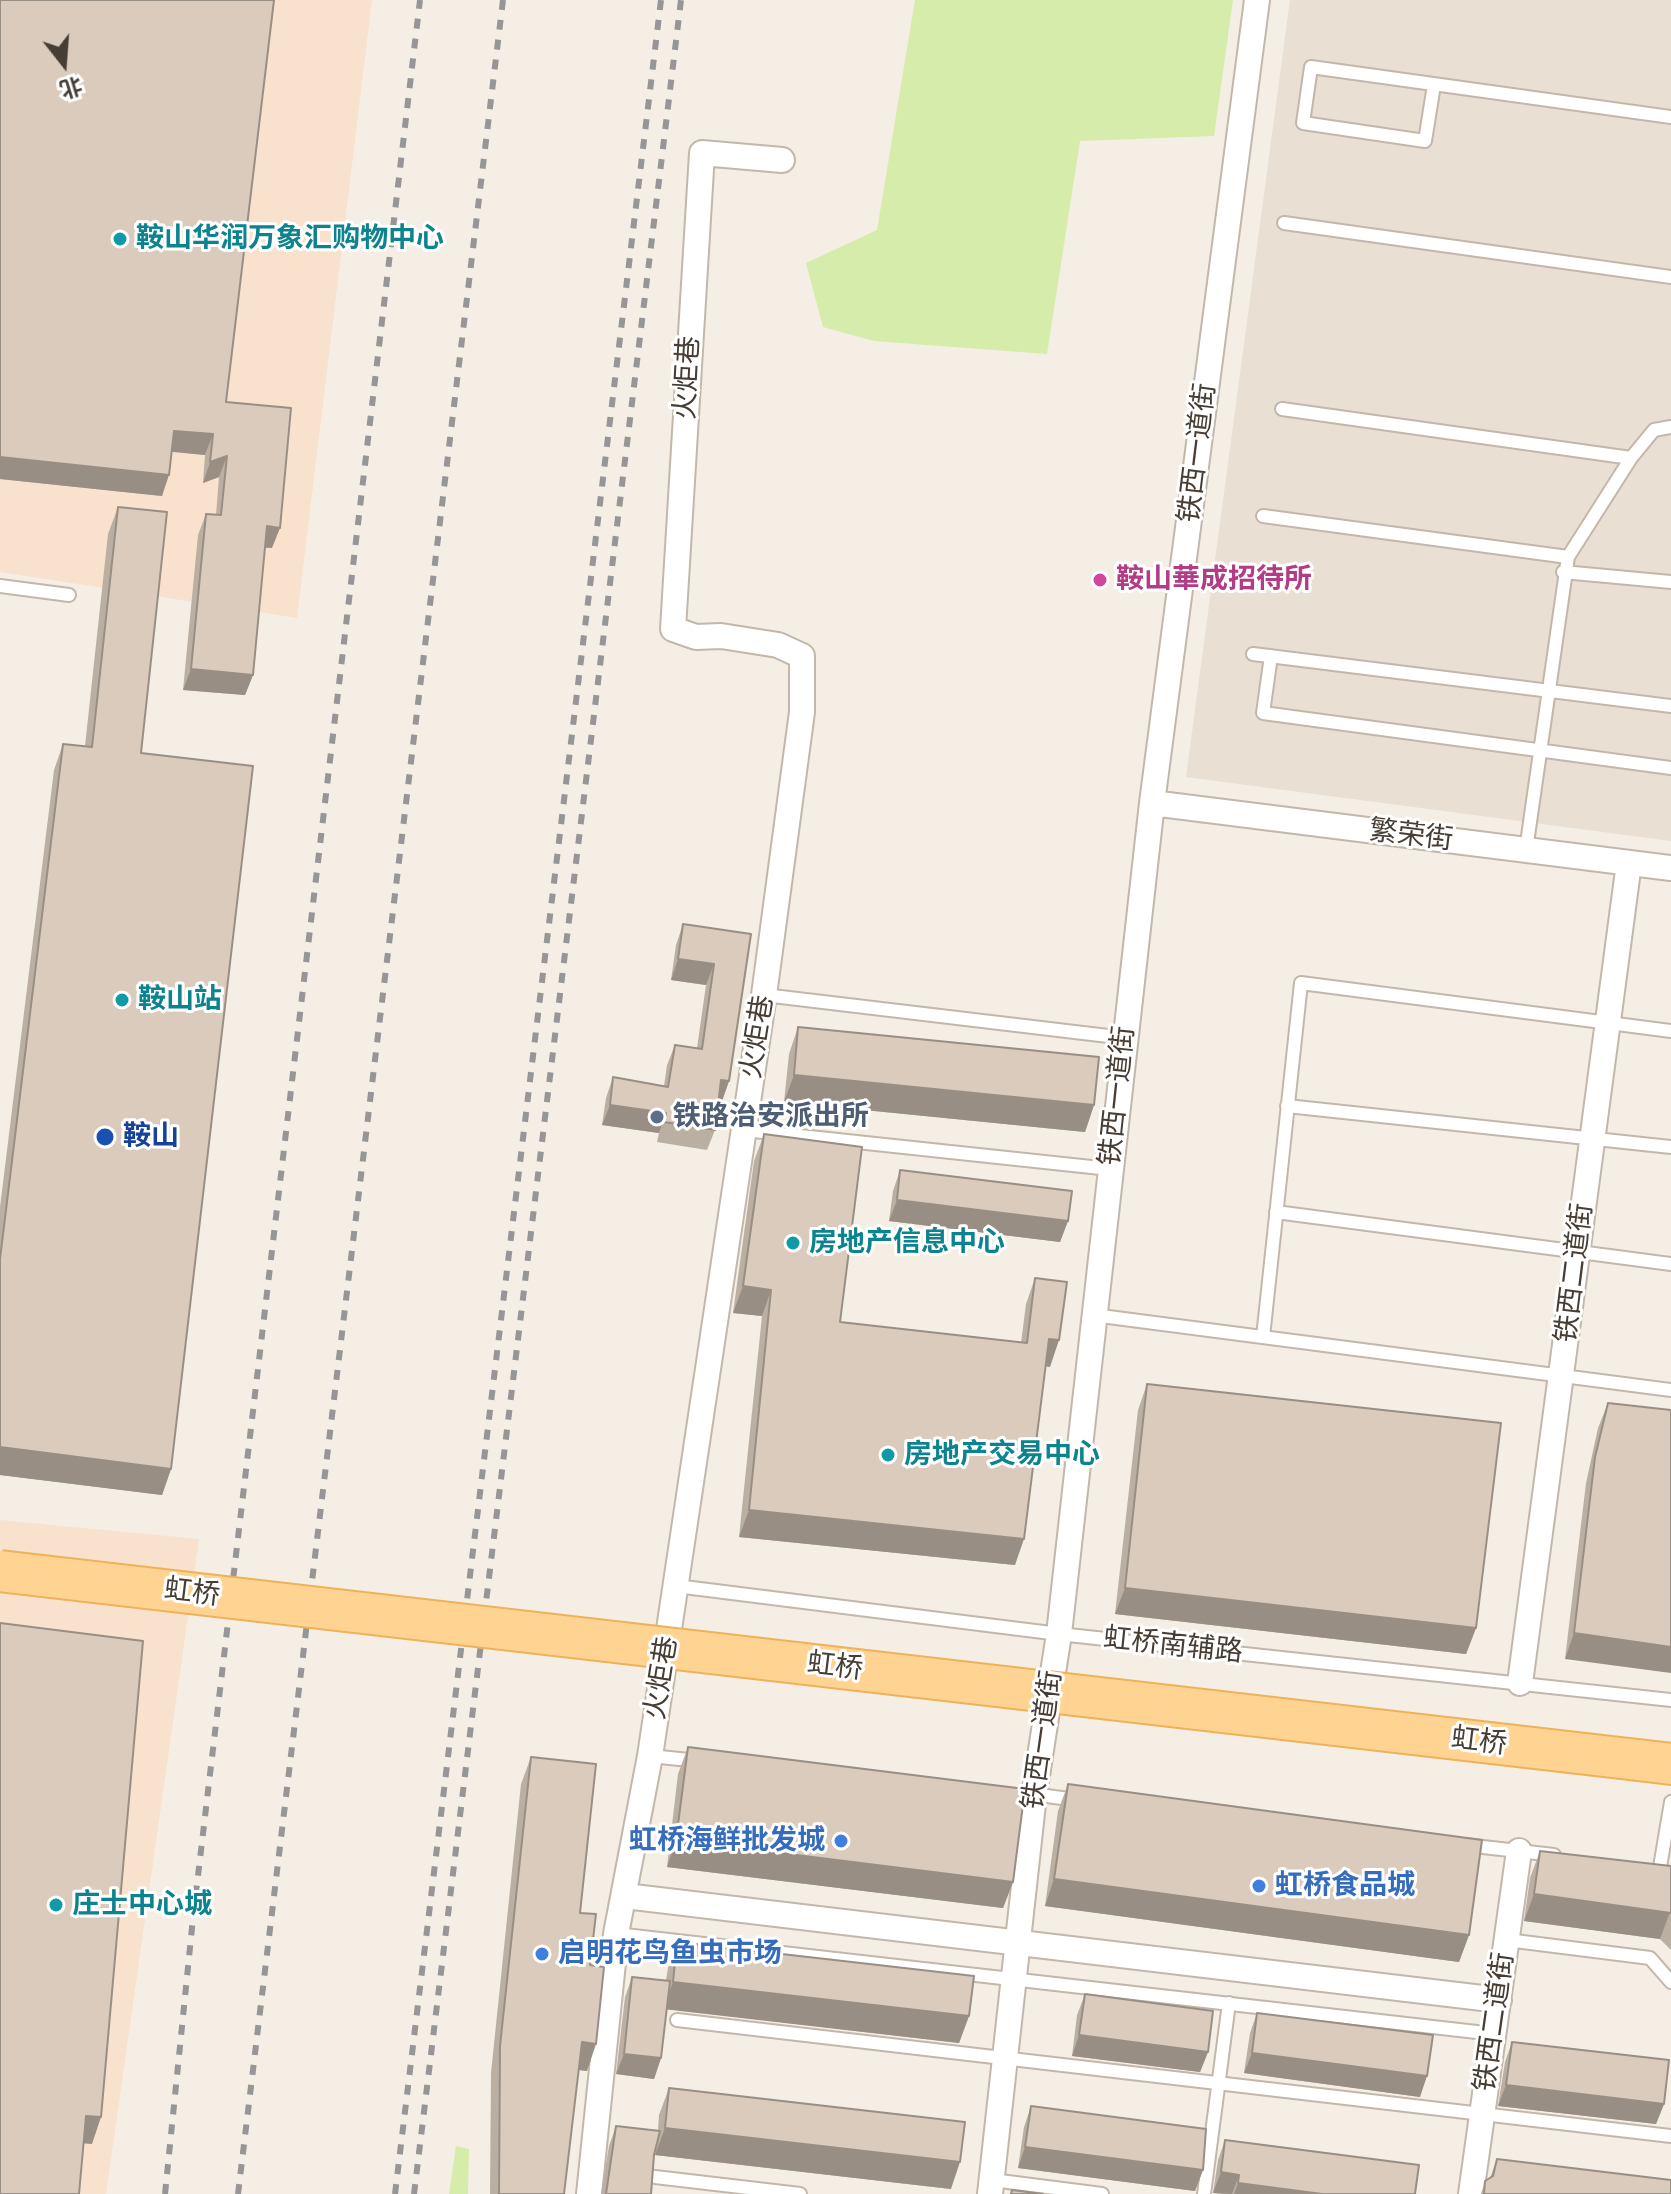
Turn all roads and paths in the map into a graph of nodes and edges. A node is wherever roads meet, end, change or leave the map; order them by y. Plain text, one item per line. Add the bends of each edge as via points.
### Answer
1 (1257, 0) edge
2 (1434, 85) junction
3 (1671, 117) edge
4 (782, 160) dead end
5 (1284, 223) dead end
6 (1671, 277) edge
7 (1282, 409) dead end
8 (1671, 427) edge
9 (1631, 458) junction
10 (1263, 516) dead end
11 (1568, 557) junction
12 (1563, 572) junction
13 (1671, 582) edge
14 (0, 586) edge
15 (69, 595) dead end
16 (1253, 654) dead end
17 (1271, 656) junction
18 (1548, 689) junction
19 (1671, 706) edge
20 (1539, 750) junction
21 (1671, 768) edge
22 (1152, 803) junction
23 (1526, 850) junction
24 (1629, 863) junction
25 (1671, 868) edge
26 (764, 995) junction
27 (1608, 1023) junction
28 (1671, 1031) edge
29 (1125, 1038) junction
30 (1287, 1106) junction
31 (744, 1130) junction
32 (1592, 1140) junction
33 (1671, 1147) edge
34 (1110, 1169) junction
35 (1276, 1212) junction
36 (1577, 1254) junction
37 (1671, 1264) edge
38 (1093, 1315) junction
39 (1263, 1337) junction
40 (1561, 1376) junction
41 (1671, 1390) edge
42 (0, 1571) edge
43 (676, 1586) junction
44 (1059, 1634) junction
45 (1520, 1683) junction
46 (1671, 1700) edge
47 (650, 1756) junction
48 (712, 1762) edge
49 (1654, 1762) edge
50 (1027, 1794) junction
51 (1097, 1802) edge
52 (1671, 1802) edge
53 (1457, 1844) edge
54 (1519, 1851) junction
55 (1566, 1856) edge
56 (1644, 1865) edge
57 (1666, 1867) edge
58 (625, 1896) junction
59 (616, 1934) junction
60 (1507, 1940) junction
61 (1021, 1941) junction
62 (1016, 1978) junction
63 (1671, 1982) edge
64 (1499, 2000) junction
65 (1229, 2003) junction
66 (677, 2020) dead end
67 (1494, 2034) junction
68 (1006, 2059) junction
69 (1218, 2083) junction
70 (1482, 2113) junction
71 (1671, 2136) edge
72 (655, 2177) edge
73 (991, 2187) edge
74 (589, 2194) edge
75 (800, 2194) edge
76 (1102, 2194) edge
77 (1204, 2194) edge
78 (1471, 2194) edge

1 - 22 street, 铁西一道街
2 - 2 lane via 1311,67 1303,123 1425,141
2 - 3 lane
4 - 26 street, 火炬巷 via 702,153 673,629 696,637 778,645 802,656 802,712
5 - 6 lane
7 - 9 lane
8 - 9 lane via 1654,430
9 - 11 lane
10 - 11 lane
11 - 12 lane
12 - 13 lane
12 - 18 lane
14 - 15 lane
16 - 17 lane
17 - 18 lane
17 - 20 lane via 1263,713
18 - 19 lane
18 - 20 lane
20 - 21 lane
20 - 23 lane
22 - 23 street, 繁荣街
22 - 29 street, 铁西一道街
23 - 24 street, 繁荣街
24 - 25 street, 繁荣街
24 - 27 street, 铁西二道街
26 - 29 lane
26 - 31 street, 火炬巷
27 - 28 lane
27 - 30 lane via 1301,983
27 - 32 street, 铁西二道街
29 - 34 street, 铁西一道街
30 - 32 lane
30 - 35 lane
31 - 34 lane
31 - 43 street, 火炬巷
32 - 33 lane
32 - 36 street, 铁西二道街
34 - 38 street, 铁西一道街
35 - 36 lane
35 - 39 lane
36 - 37 lane
36 - 40 street, 铁西二道街
38 - 39 lane
38 - 44 street, 铁西一道街
39 - 40 lane
40 - 41 lane
40 - 45 street, 铁西二道街
42 - 49 main road, 虹桥, bridge
43 - 44 lane, 虹桥南辅路
43 - 47 street, 火炬巷
44 - 45 lane, 虹桥南辅路
44 - 50 street, 铁西一道街
45 - 46 lane, 虹桥南辅路
47 - 48 lane
47 - 58 street, 火炬巷
50 - 51 lane
50 - 61 street, 铁西一道街
52 - 57 lane
53 - 54 lane
54 - 55 lane
54 - 60 street, 铁西二道街
56 - 57 lane
58 - 59 street, 火炬巷
58 - 61 street
59 - 62 lane
59 - 74 street, 火炬巷
60 - 63 lane via 1650,1958
60 - 64 street, 铁西二道街
61 - 62 street, 铁西一道街
61 - 64 street
62 - 65 lane
62 - 68 street, 铁西一道街
64 - 67 street, 铁西二道街
65 - 67 lane
65 - 69 lane
66 - 68 lane
67 - 70 street, 铁西二道街
68 - 69 lane
68 - 73 street, 铁西一道街
69 - 70 lane
69 - 77 lane
70 - 71 lane
70 - 78 street, 铁西二道街
72 - 75 lane
73 - 76 lane

